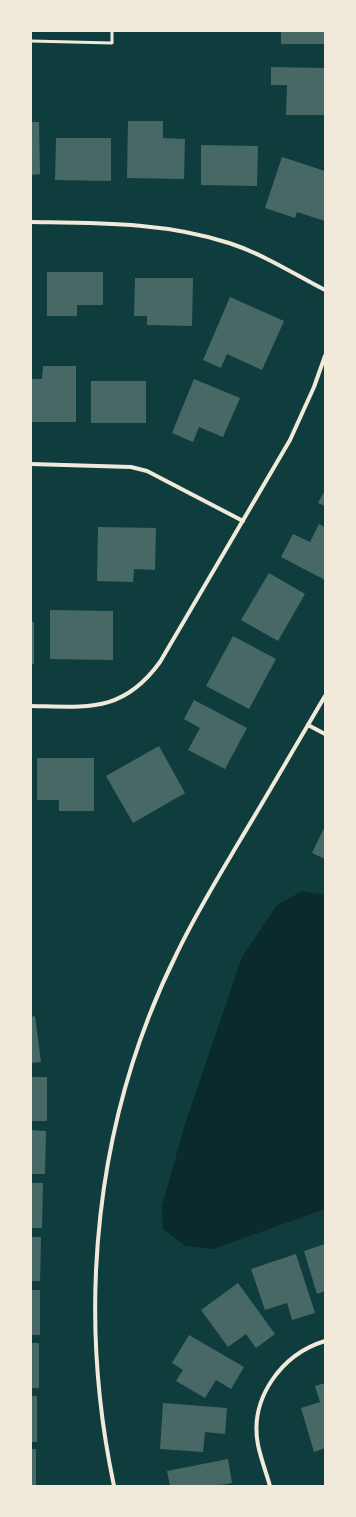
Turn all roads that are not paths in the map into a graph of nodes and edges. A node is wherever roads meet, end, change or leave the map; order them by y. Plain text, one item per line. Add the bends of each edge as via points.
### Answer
1 (112, 31) edge
2 (31, 41) edge
3 (31, 222) edge
4 (325, 290) edge
5 (325, 356) edge
6 (31, 464) edge
7 (243, 521) junction
8 (325, 696) edge
9 (31, 706) edge
10 (308, 725) junction
11 (325, 734) edge
12 (325, 1341) edge
13 (114, 1486) edge
14 (270, 1486) edge

1 - 2 lane via 112,43
3 - 4 street via 126,223 186,231 238,247
5 - 7 street via 290,440
6 - 7 street via 137,468
7 - 9 street via 160,662 138,687 110,702 95,706
8 - 10 street
10 - 11 street
10 - 13 street via 176,954 151,1012 125,1087 110,1149 100,1211 94,1275 94,1338 99,1402
12 - 14 street via 291,1359 270,1382 263,1397 258,1412 258,1444

